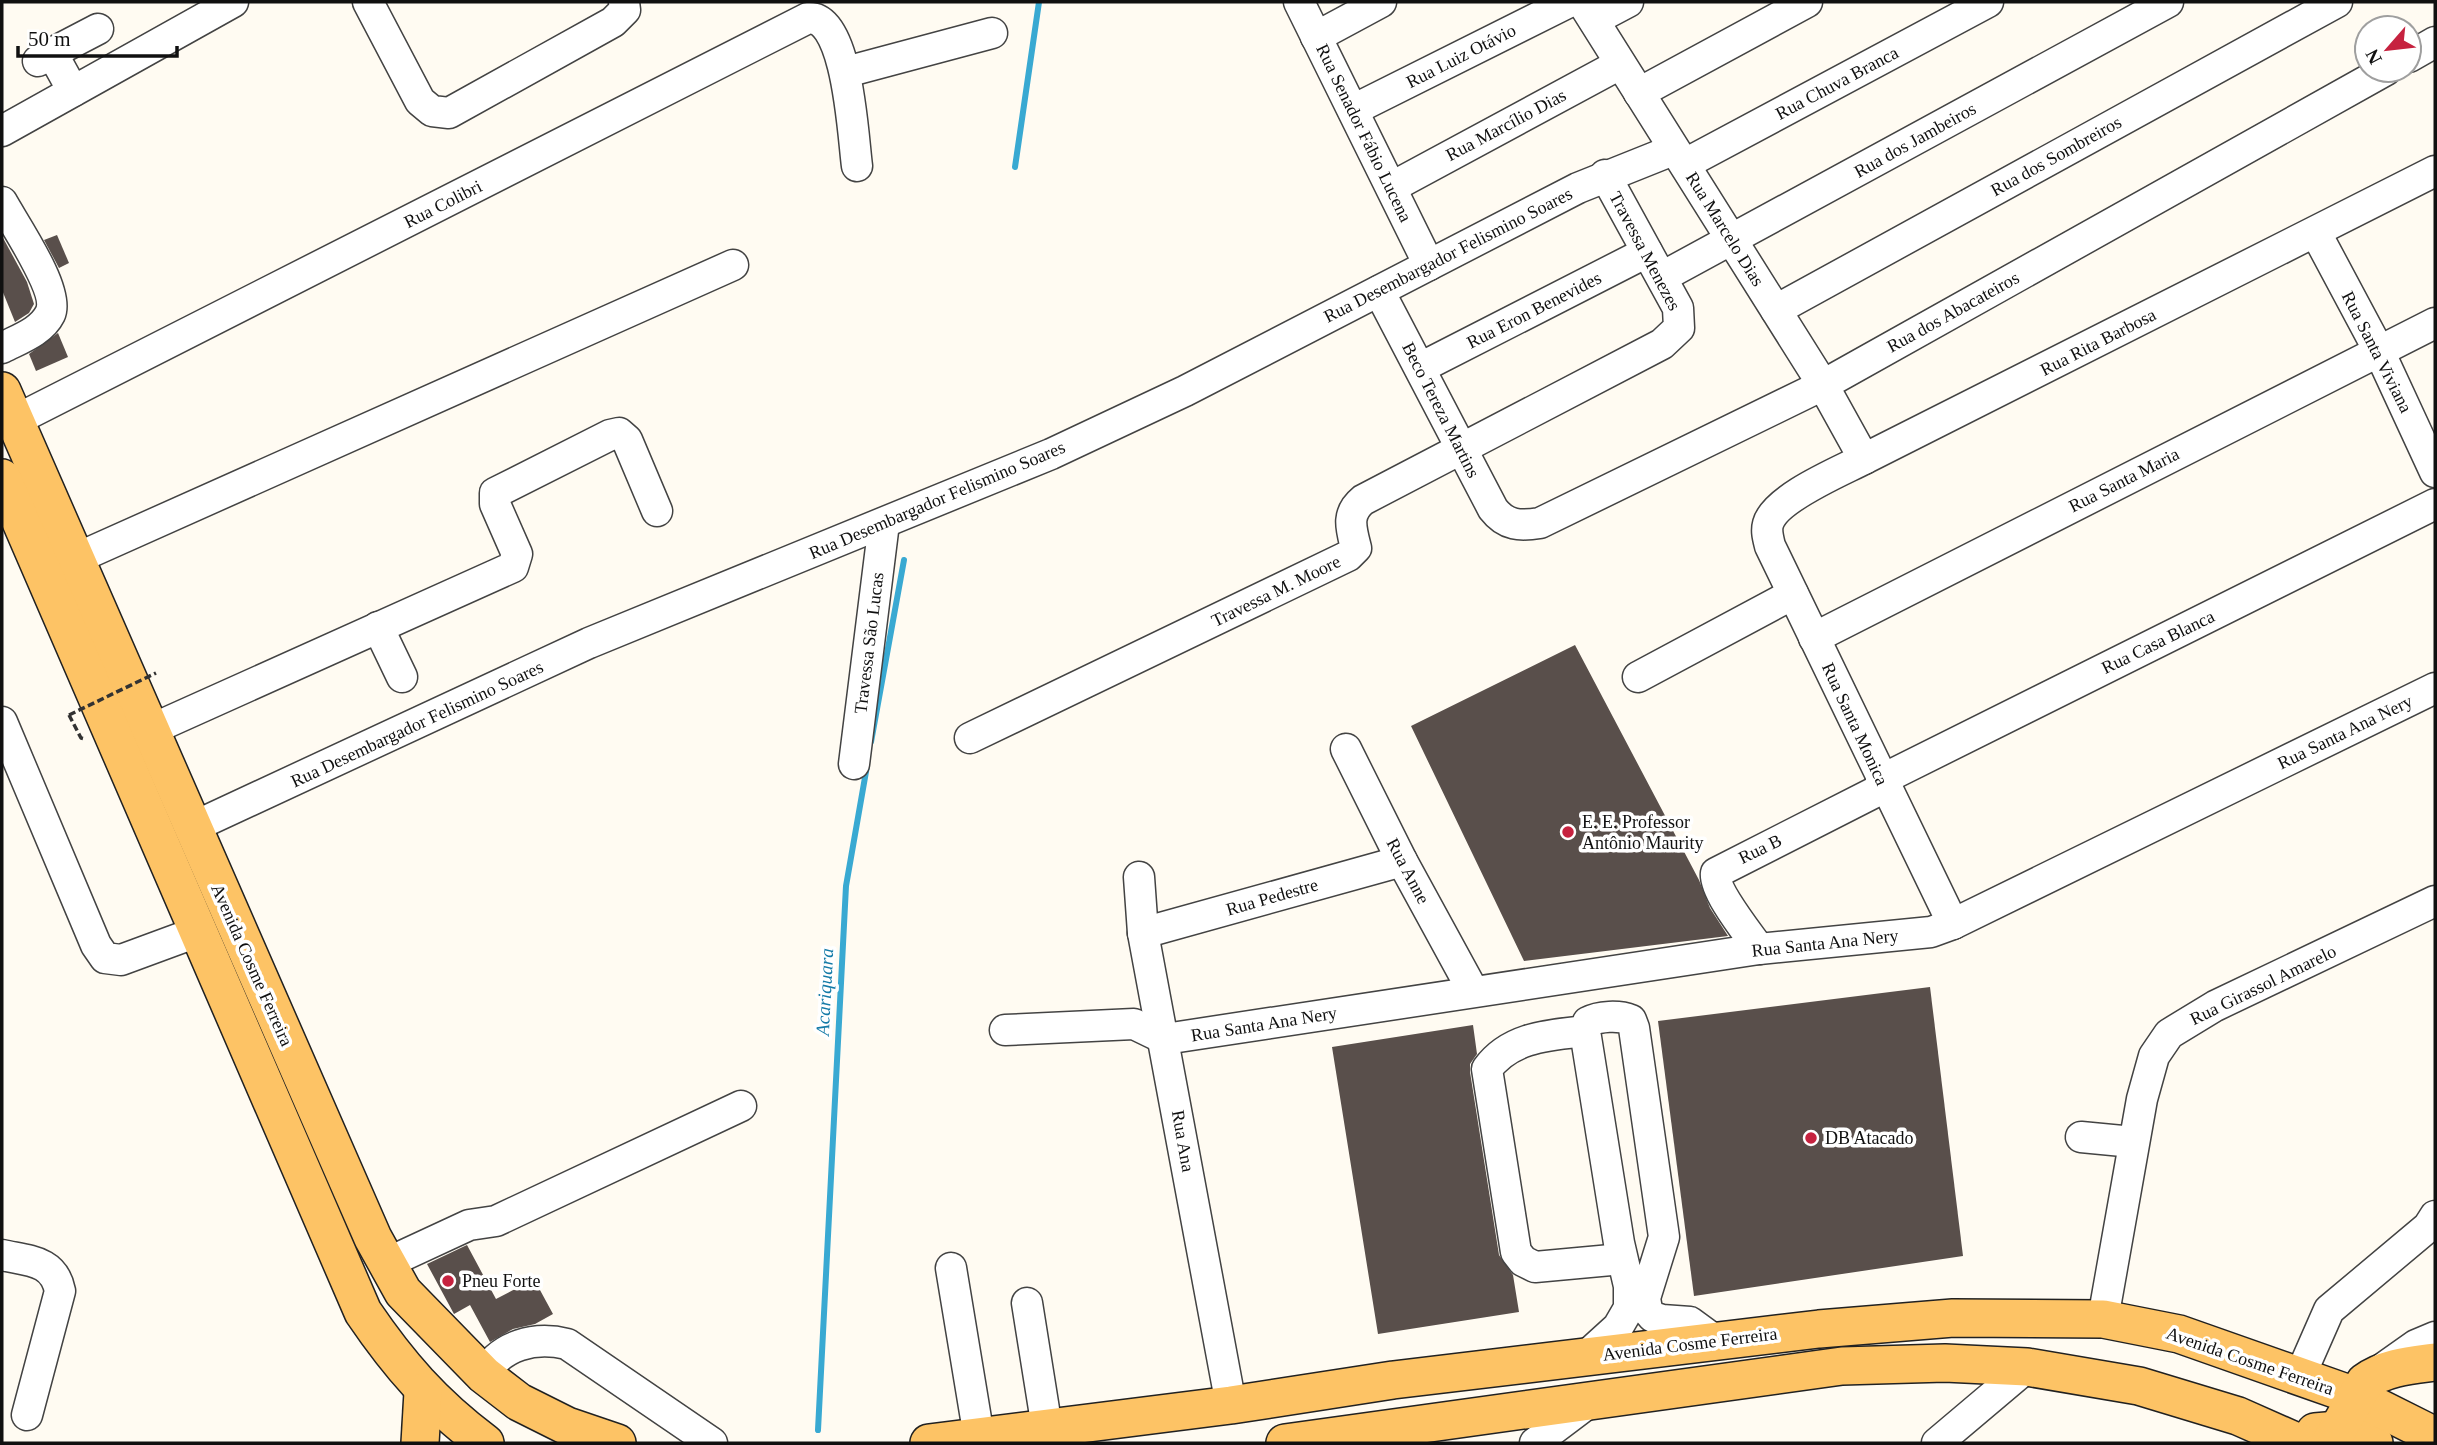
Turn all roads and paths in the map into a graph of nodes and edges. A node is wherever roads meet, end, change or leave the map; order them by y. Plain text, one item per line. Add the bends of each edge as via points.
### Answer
1 (368, 2) edge
2 (624, 2) edge
3 (1299, 2) edge
4 (1381, 2) edge
5 (1569, 2) edge
6 (1628, 2) edge
7 (1807, 2) edge
8 (1988, 2) edge
9 (2168, 2) edge
10 (2337, 2) edge
11 (218, 5) edge
12 (1588, 11) edge
13 (98, 29) dead end
14 (992, 33) dead end
15 (1316, 37) junction
16 (1620, 64) junction
17 (846, 72) junction
18 (2361, 84) edge
19 (73, 91) junction
20 (1639, 93) junction
21 (1353, 110) junction
22 (2, 131) edge
23 (1679, 157) junction
24 (857, 166) dead end
25 (2435, 171) edge
26 (1605, 175) junction
27 (1392, 187) junction
28 (2, 202) edge
29 (2316, 233) junction
30 (1731, 241) junction
31 (733, 265) dead end
32 (1429, 265) junction
33 (1655, 265) junction
34 (1379, 291) junction
35 (1776, 310) junction
36 (2435, 323) edge
37 (1679, 328) joint
38 (2, 348) edge
39 (2379, 351) junction
40 (1420, 368) junction
41 (1823, 385) junction
42 (8, 406) edge
43 (1460, 450) junction
44 (1864, 459) junction
45 (2435, 472) edge
46 (2, 478) edge
47 (2435, 504) edge
48 (657, 511) dead end
49 (1769, 521) joint
50 (884, 523) junction
51 (1509, 523) joint
52 (75, 559) junction
53 (1793, 594) junction
54 (377, 627) junction
55 (1814, 638) junction
56 (156, 673) dead end
57 (402, 677) dead end
58 (1638, 677) dead end
59 (2435, 688) edge
60 (69, 715) dead end
61 (2, 722) edge
62 (148, 731) junction
63 (970, 738) dead end
64 (1346, 750) dead end
65 (854, 764) dead end
66 (1883, 784) junction
67 (191, 828) junction
68 (1402, 861) junction
69 (1139, 877) dead end
70 (2435, 901) edge
71 (1953, 924) junction
72 (197, 932) junction
73 (1143, 933) junction
74 (1759, 949) junction
75 (1474, 991) junction
76 (1005, 1030) dead end
77 (1586, 1031) junction
78 (1165, 1039) junction
79 (741, 1106) dead end
80 (2081, 1137) dead end
81 (2133, 1142) junction
82 (2435, 1216) edge
83 (2, 1255) edge
84 (1622, 1259) junction
85 (387, 1264) junction
86 (951, 1268) dead end
87 (1027, 1303) dead end
88 (2103, 1319) junction
89 (2435, 1337) edge
90 (1716, 1341) junction
91 (1585, 1357) junction
92 (2435, 1362) edge
93 (2027, 1367) junction
94 (484, 1375) junction
95 (2300, 1376) junction
96 (2365, 1386) junction
97 (423, 1392) junction
98 (1588, 1403) junction
99 (1231, 1405) junction
100 (27, 1415) dead end
101 (1046, 1428) junction
102 (2334, 1436) edge
103 (2435, 1436) edge
104 (979, 1437) junction
105 (2293, 1439) edge
106 (419, 1443) edge
107 (485, 1443) edge
108 (617, 1443) edge
109 (712, 1443) edge
110 (929, 1443) edge
111 (1284, 1443) edge
112 (1535, 1443) edge
113 (1937, 1443) edge
114 (2374, 1443) edge

1 - 2 street via 420,101 432,111 449,113 613,22 625,10
3 - 15 street, Rua Senador Fábio Lucena
4 - 15 street
5 - 21 street, Rua Luiz Otávio
6 - 12 street
7 - 20 street
8 - 23 street, Rua Chuva Branca
9 - 30 street, Rua dos Jambeiros
10 - 35 street, Rua dos Sombreiros
11 - 19 street
12 - 16 street, Rua Marcelo Dias
13 - 19 street via 45,57
14 - 17 street
15 - 21 street, Rua Senador Fábio Lucena
16 - 20 street, Rua Marcelo Dias
16 - 27 street, Rua Marcílio Dias
17 - 24 street, Rua Colibri
17 - 42 street, Rua Colibri via 823,23 813,18 802,20
18 - 41 street, Rua dos Abacateiros
19 - 22 street
20 - 23 street, Rua Marcelo Dias
21 - 27 street, Rua Senador Fábio Lucena
23 - 26 street, Rua Desembargador Felismino Soares
23 - 30 street, Rua Marcelo Dias
25 - 29 street, Rua Rita Barbosa
26 - 32 street, Rua Desembargador Felismino Soares
26 - 33 street, Travessa Menezes
27 - 32 street, Rua Senador Fábio Lucena
28 - 38 street via 51,291 51,313 38,329
29 - 39 street, Rua Santa Viviana
29 - 44 street, Rua Rita Barbosa
30 - 33 street, Rua dos Jambeiros
30 - 35 street, Rua Marcelo Dias
31 - 52 street
32 - 34 street, Rua Desembargador Felismino Soares
33 - 37 street, Travessa Menezes via 1678,308
33 - 40 street, Rua Eron Benevides
34 - 40 street, Beco Tereza Martins
34 - 50 street, Rua Desembargador Felismino Soares via 1051,454
35 - 41 street, Rua Marcelo Dias
36 - 39 street, Rua Santa Maria
37 - 43 street, Travessa M. Moore via 1662,344
39 - 45 street, Rua Santa Viviana
39 - 55 street, Rua Santa Maria
40 - 43 street, Beco Tereza Martins
41 - 44 street, Rua Marcelo Dias
41 - 51 street, Rua dos Abacateiros via 1576,508 1540,523
42 - 52 main road, Avenida Cosme Ferreira
43 - 51 street, Beco Tereza Martins via 1493,509
43 - 63 street, Travessa M. Moore via 1355,506 1351,525 1356,548 1348,556
44 - 49 street, Rua Rita Barbosa via 1787,501
46 - 72 main road, Avenida Cosme Ferreira
47 - 66 street, Rua Casa Blanca
48 - 54 street via 627,440 619,433 610,435 495,493 495,504 517,554 513,567
49 - 53 street, Rua Santa Monica via 1770,546
50 - 65 street, Travessa São Lucas
50 - 67 street, Rua Desembargador Felismino Soares via 589,643
52 - 62 main road, Avenida Cosme Ferreira
53 - 55 street, Rua Santa Monica
53 - 58 street
54 - 57 street
54 - 62 street
55 - 66 street, Rua Santa Monica
56 - 60 path, bridge
59 - 71 street, Rua Santa Ana Nery
61 - 72 street via 96,945 106,958 121,961
62 - 67 main road, Avenida Cosme Ferreira
64 - 68 street, Rua Anne
66 - 71 street, Rua Santa Monica
66 - 74 street, Rua B via 1716,873 1720,890
67 - 85 main road, Avenida Cosme Ferreira
68 - 73 street, Rua Pedestre
68 - 75 street, Rua Anne
69 - 73 street, Rua Ana
70 - 81 street, Rua Girassol Amarelo via 2206,1011 2169,1034 2154,1056
71 - 74 street, Rua Santa Ana Nery via 1930,932
72 - 97 main road, Avenida Cosme Ferreira via 363,1312
73 - 78 street, Rua Ana
74 - 75 street, Rua Santa Ana Nery
75 - 78 street, Rua Santa Ana Nery
76 - 78 street via 1134,1024
77 - 84 street
77 - 84 street via 1538,1036 1517,1044 1497,1054 1487,1069 1516,1252 1535,1267
77 - 90 street via 1594,1019 1623,1017 1631,1020 1634,1028 1664,1237 1645,1298 1647,1310 1662,1320 1690,1322
78 - 99 street, Rua Ana
79 - 85 street via 496,1221 468,1225
80 - 81 street
81 - 88 street, Rua Girassol Amarelo
82 - 95 street via 2428,1227 2329,1310
83 - 100 street via 46,1264 58,1277 60,1291
84 - 91 street via 1629,1308 1618,1327
85 - 94 main road, Avenida Cosme Ferreira via 403,1292
86 - 104 street
87 - 101 street
88 - 90 main road, Avenida Cosme Ferreira via 1953,1318
88 - 95 main road, Avenida Cosme Ferreira via 2179,1334
89 - 96 street via 2416,1345
90 - 91 main road, Avenida Cosme Ferreira
91 - 99 main road, Avenida Cosme Ferreira
92 - 96 main road via 2407,1365
93 - 98 main road via 1945,1363 1843,1366
93 - 105 main road via 2191,1399
93 - 113 street
94 - 108 main road, Avenida Cosme Ferreira via 519,1402 567,1426
94 - 109 street via 493,1359 518,1346 550,1340 567,1344
95 - 96 main road, Avenida Cosme Ferreira
96 - 102 main road
96 - 103 main road, Avenida Cosme Ferreira
97 - 106 main road
97 - 107 main road, Avenida Cosme Ferreira
98 - 111 main road
98 - 112 street
99 - 101 main road, Avenida Cosme Ferreira
101 - 104 main road, Avenida Cosme Ferreira
102 - 105 main road
102 - 114 main road
104 - 110 main road, Avenida Cosme Ferreira

